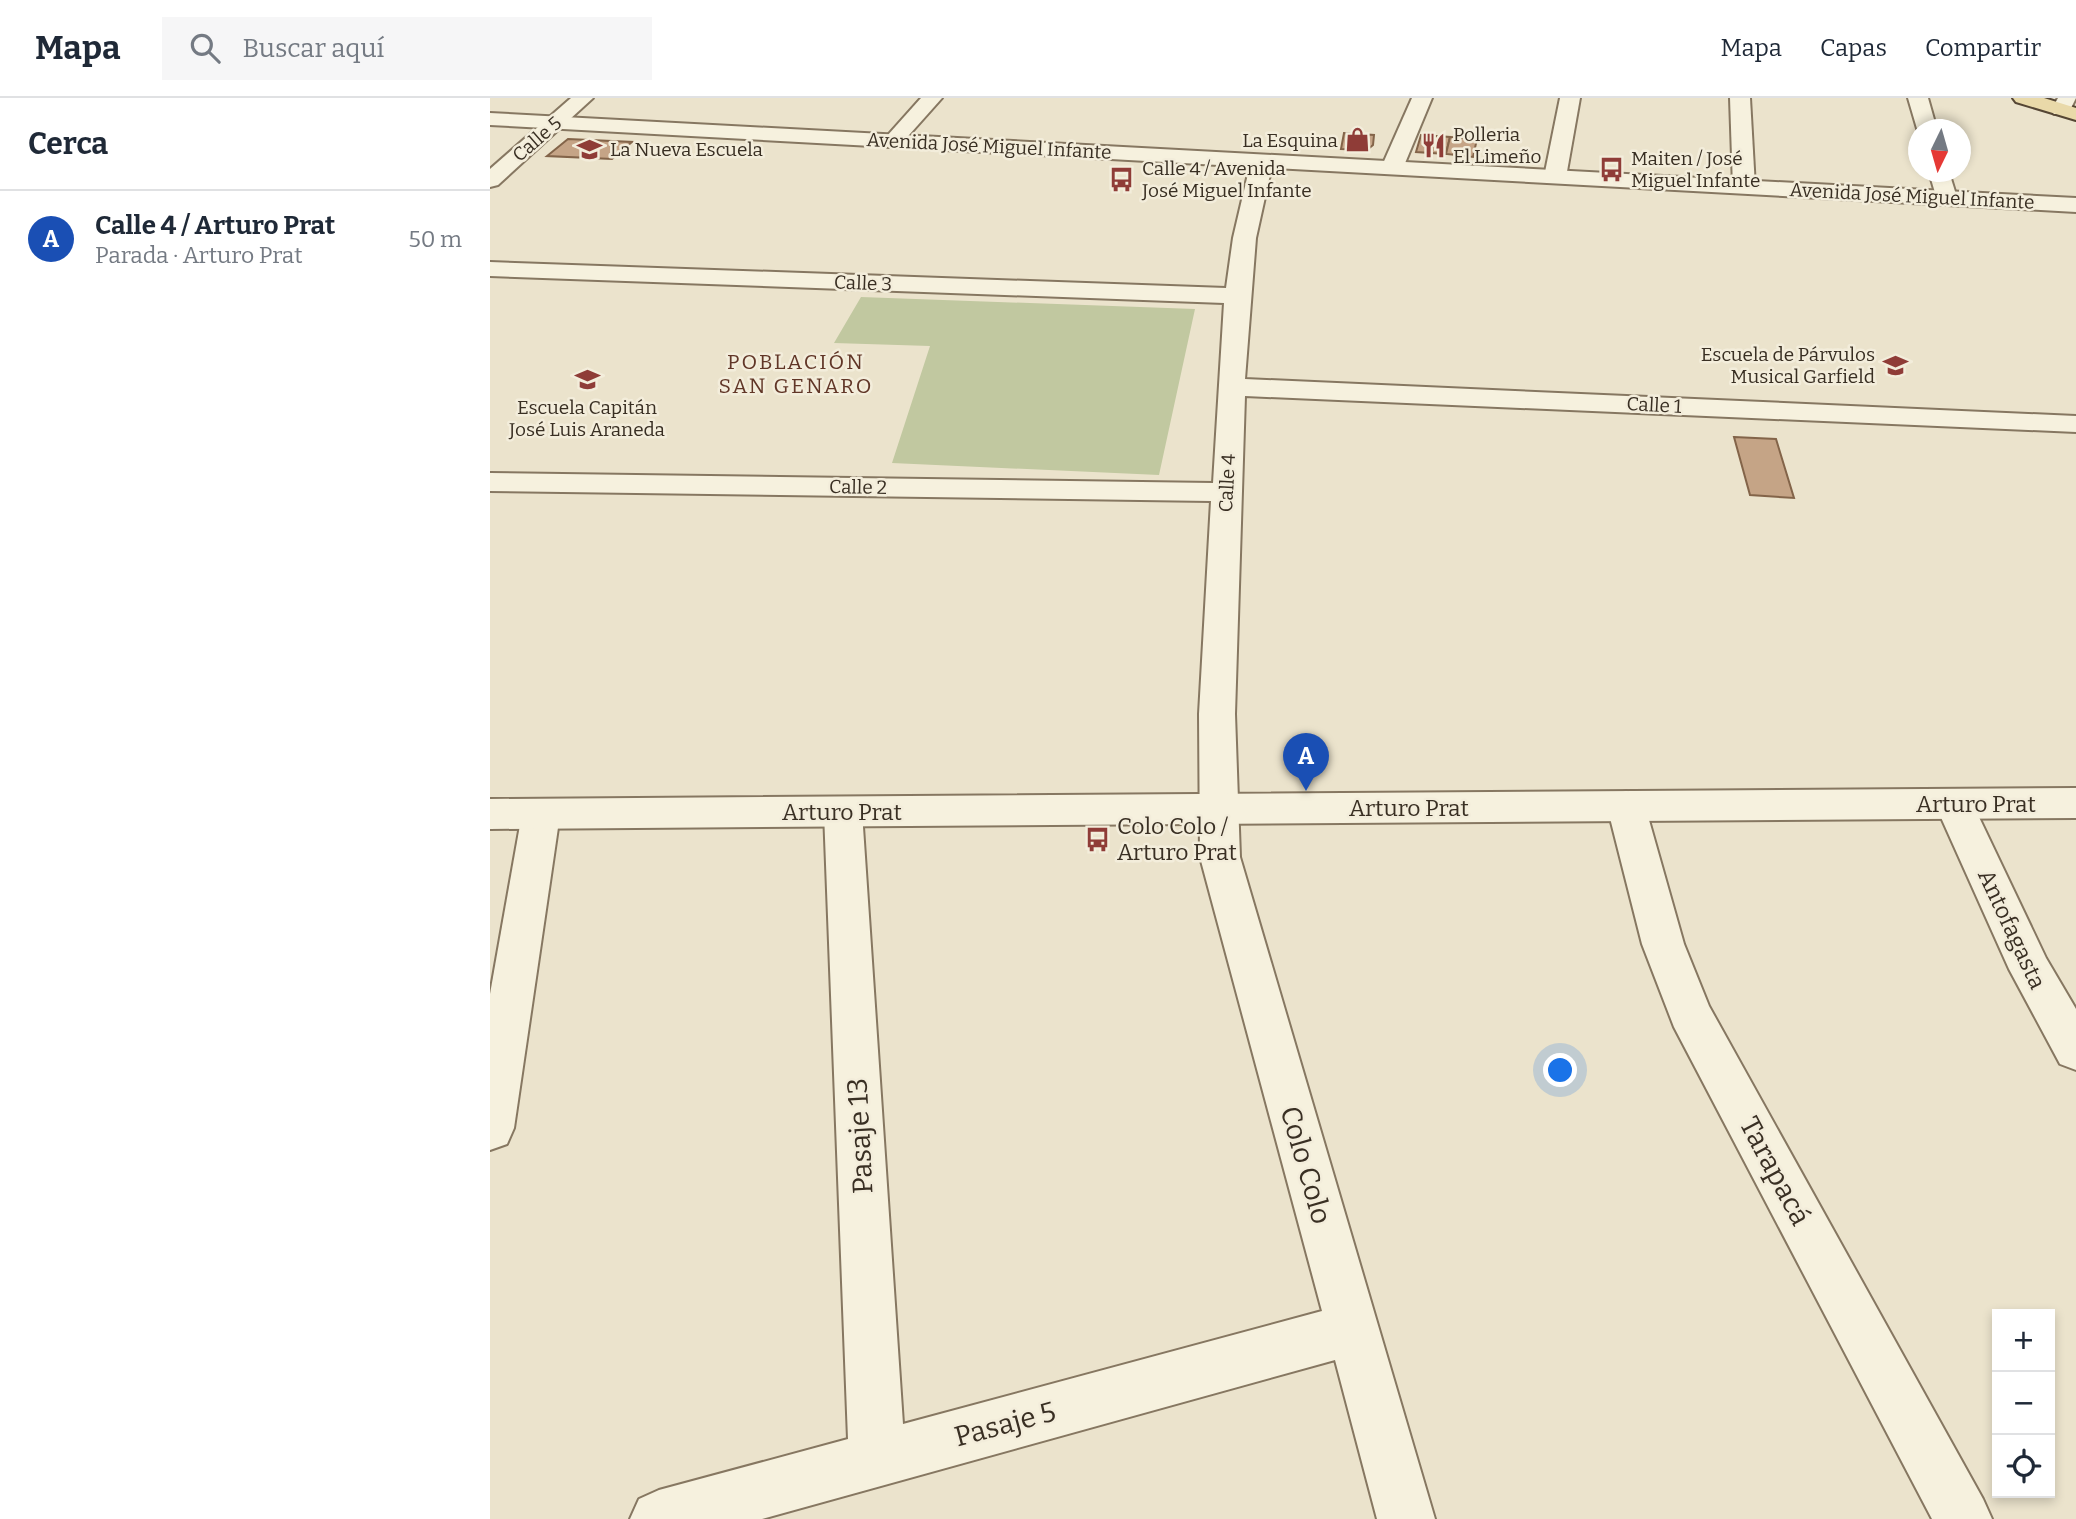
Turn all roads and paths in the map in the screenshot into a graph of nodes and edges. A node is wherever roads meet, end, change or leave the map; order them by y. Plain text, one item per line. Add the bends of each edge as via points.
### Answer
1 (583, 98) edge
2 (932, 98) edge
3 (1422, 98) edge
4 (1570, 98) edge
5 (1740, 98) edge
6 (1918, 98) edge
7 (2023, 98) edge
8 (2069, 107) edge
9 (490, 119) edge
10 (1924, 119) edge
11 (556, 122) junction
12 (894, 141) junction
13 (1262, 161) junction
14 (1392, 168) junction
15 (1555, 177) junction
16 (490, 180) edge
17 (1942, 182) edge
18 (1744, 187) junction
19 (1946, 198) junction
20 (2076, 205) edge
21 (490, 270) edge
22 (1236, 296) junction
23 (1232, 387) junction
24 (2076, 424) edge
25 (490, 482) edge
26 (1227, 492) junction
27 (2076, 803) edge
28 (1954, 804) junction
29 (1626, 806) junction
30 (1217, 809) junction
31 (843, 812) junction
32 (490, 814) edge
33 (541, 814) junction
34 (2076, 1050) edge
35 (490, 1128) edge
36 (1352, 1329) junction
37 (877, 1459) junction
38 (659, 1519) edge
39 (1406, 1519) edge
40 (1963, 1519) edge

1 - 11 street, Calle 5
2 - 12 street
3 - 14 street
4 - 15 street
5 - 18 street
6 - 10 street
7 - 8 main road
9 - 11 street, Avenida José Miguel Infante
11 - 12 street, Avenida José Miguel Infante
11 - 16 street, Calle 5
12 - 13 street, Avenida José Miguel Infante
13 - 14 street, Avenida José Miguel Infante
13 - 22 street, Calle 4 via 1244,229
14 - 15 street, Avenida José Miguel Infante
15 - 18 street, Avenida José Miguel Infante
17 - 19 street
18 - 19 street, Avenida José Miguel Infante
19 - 20 street, Avenida José Miguel Infante
21 - 22 street, Calle 3
22 - 23 street, Calle 4
23 - 24 street, Calle 1
23 - 26 street, Calle 4
25 - 26 street, Calle 2
26 - 30 street, Calle 4
27 - 28 street, Arturo Prat
28 - 29 street, Arturo Prat
28 - 34 street, Antofagasta via 2030,969
29 - 30 street, Arturo Prat
29 - 40 street, Tarapacá via 1663,944 1690,1013
30 - 31 street, Arturo Prat
30 - 36 street, Colo Colo via 1225,878
31 - 33 street, Arturo Prat
31 - 37 street, Pasaje 13
32 - 33 street, Arturo Prat
33 - 35 street
36 - 37 street, Pasaje 5
36 - 39 street, Colo Colo
37 - 38 street, Pasaje 5

